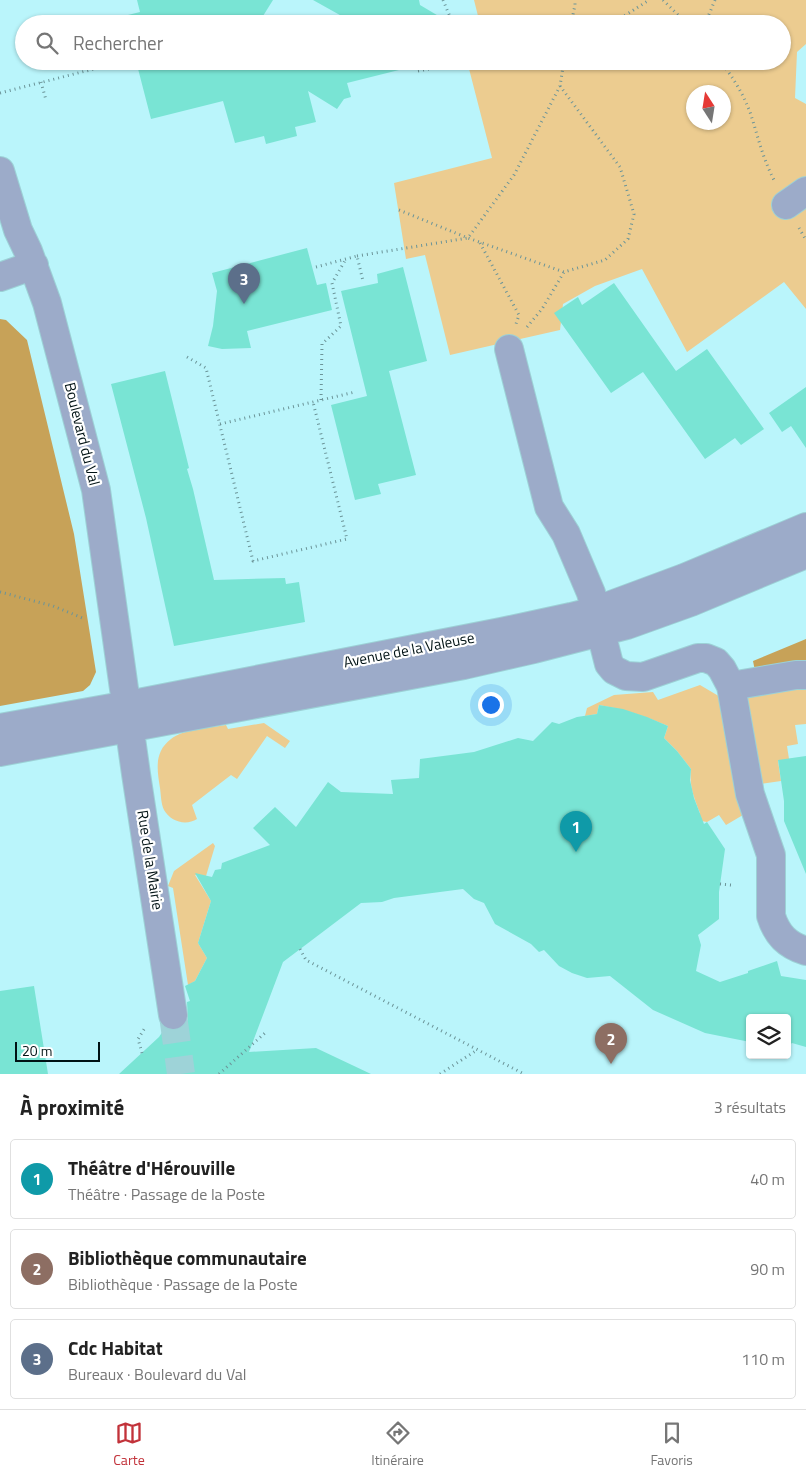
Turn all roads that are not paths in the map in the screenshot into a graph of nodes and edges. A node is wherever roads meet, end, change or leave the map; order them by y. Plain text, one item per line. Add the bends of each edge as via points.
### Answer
1 (0, 171) edge
2 (34, 265) junction
3 (0, 277) edge
4 (510, 348) road end
5 (806, 527) edge
6 (806, 554) edge
7 (597, 621) junction
8 (806, 675) edge
9 (731, 686) junction
10 (129, 716) junction
11 (0, 728) edge
12 (0, 752) edge
13 (806, 951) edge
14 (173, 1015) tunnel mouth

1 - 2 street, Boulevard du Val via 18,230
2 - 3 street
2 - 10 street, Boulevard du Val via 61,353 96,490
4 - 7 street via 549,507 566,534 590,593
5 - 7 street, Avenue de la Valeuse
6 - 7 street, Avenue de la Valeuse via 692,602 627,625
7 - 9 street via 608,664 620,674 643,677 702,657 716,662
7 - 10 street, Avenue de la Valeuse via 501,632
8 - 9 street
9 - 13 street via 750,794 771,855 771,916 783,939
10 - 11 street, Avenue de la Valeuse
10 - 12 street, Avenue de la Valeuse
10 - 14 street, Rue de la Mairie

